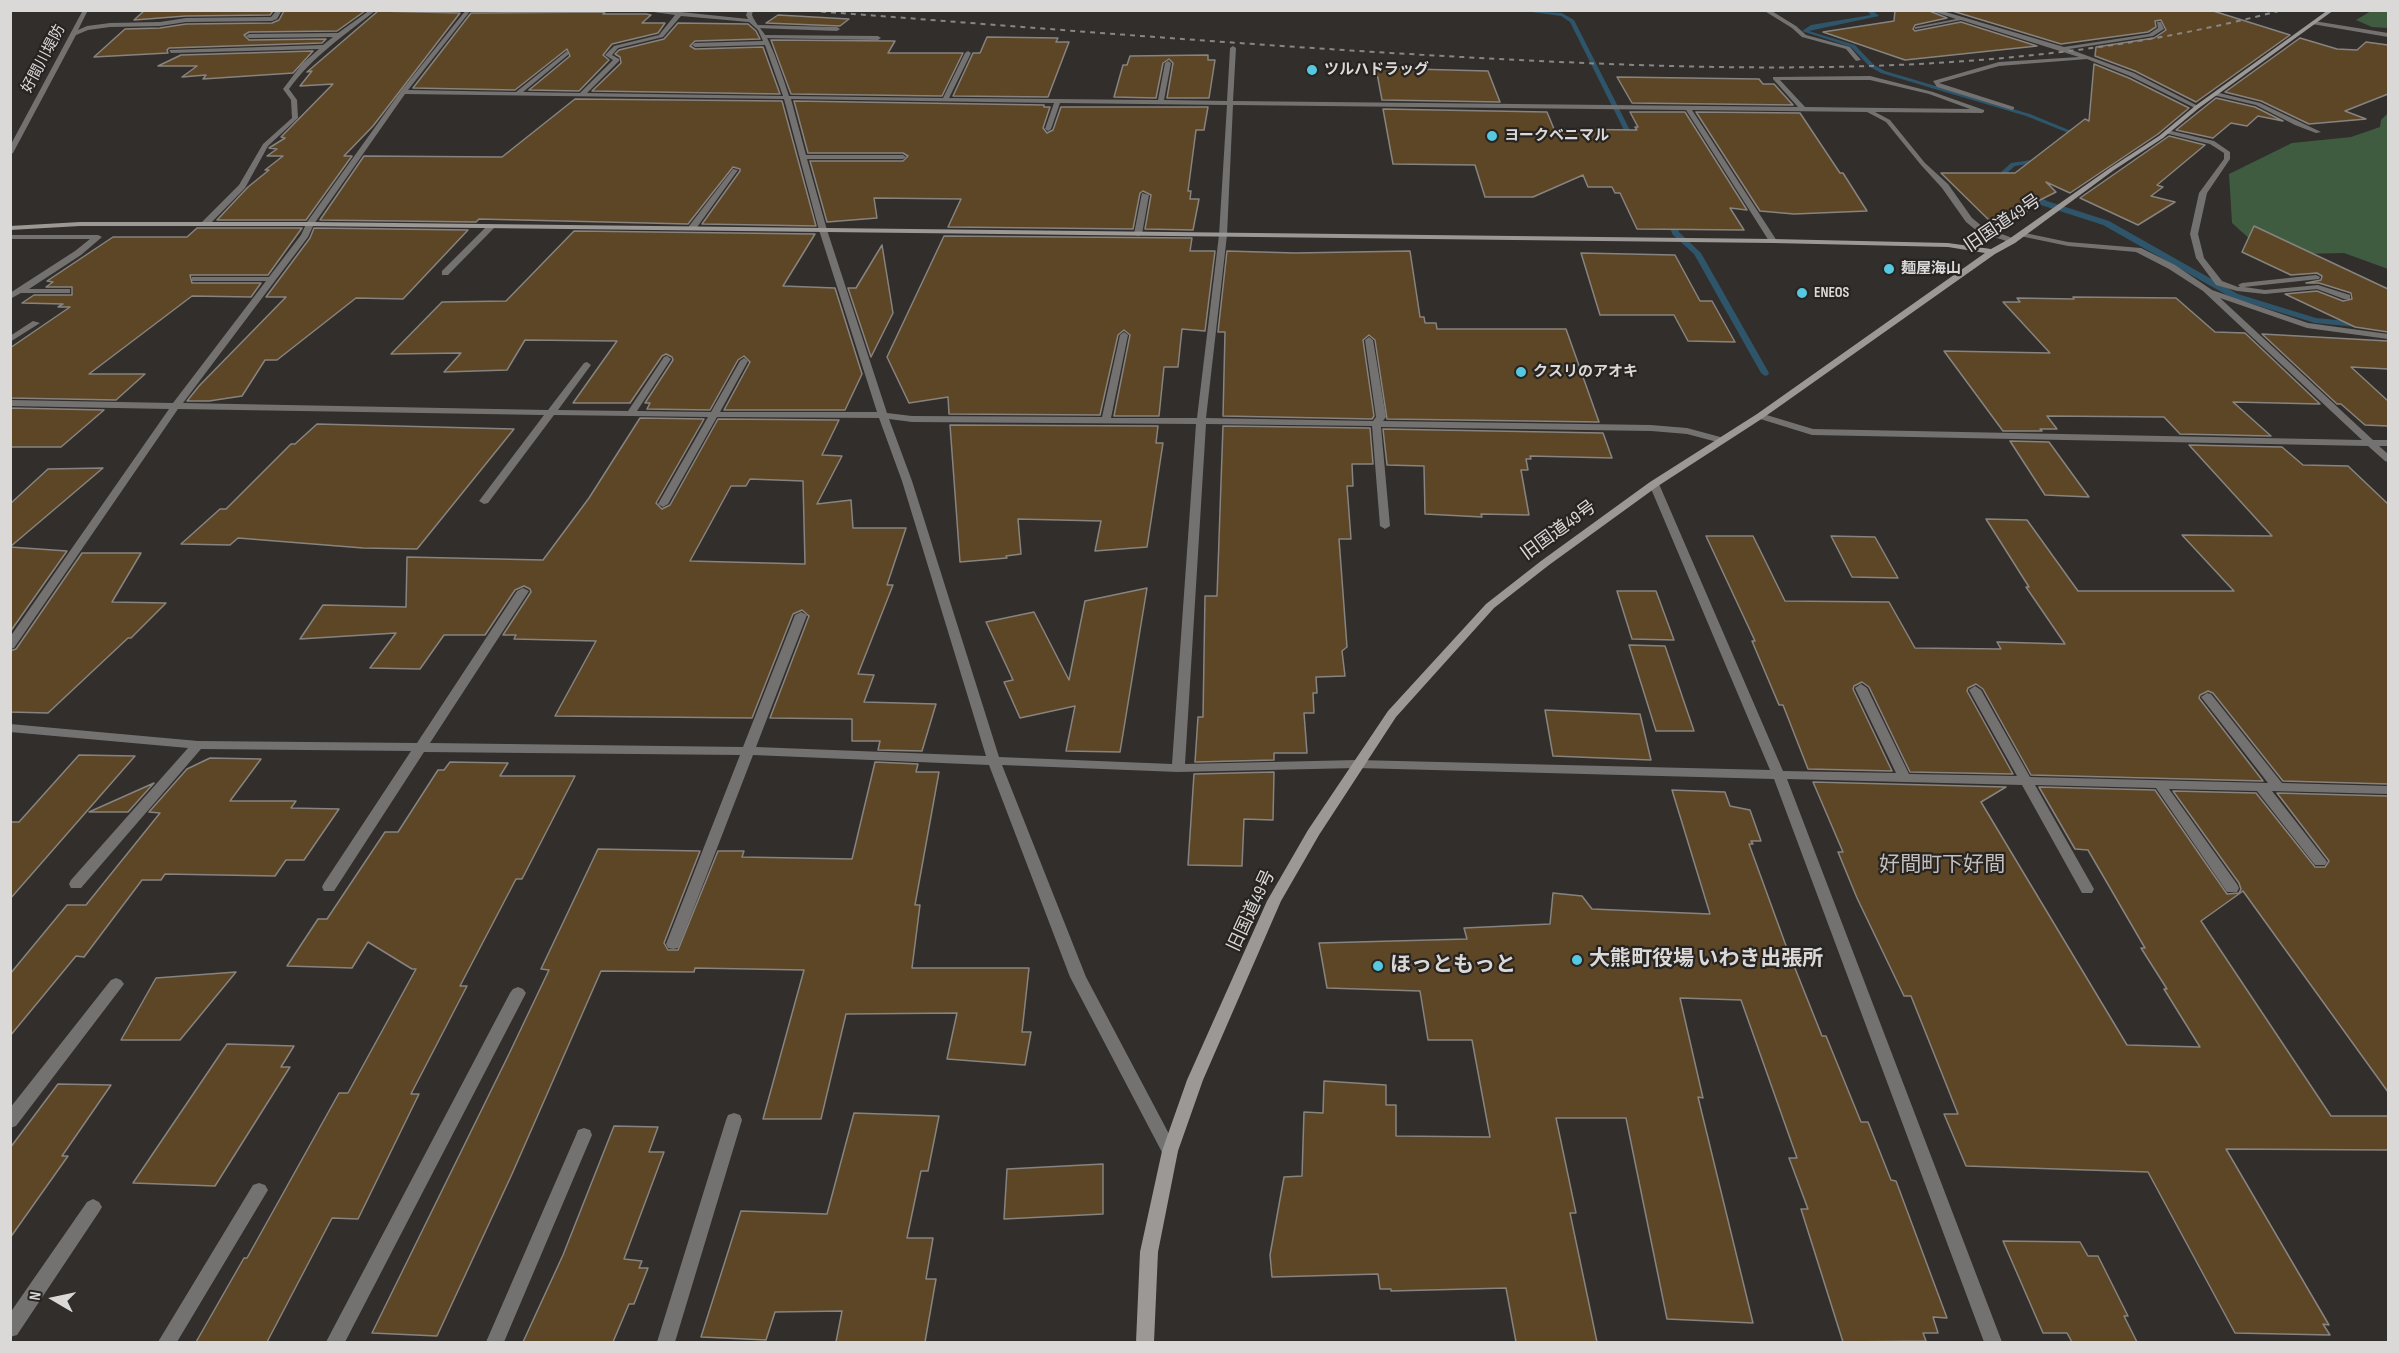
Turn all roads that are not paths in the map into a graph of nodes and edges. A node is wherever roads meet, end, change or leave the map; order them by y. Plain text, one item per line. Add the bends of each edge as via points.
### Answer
1 (86, 10) edge
2 (280, 10) edge
3 (374, 10) edge
4 (469, 10) edge
5 (641, 10) edge
6 (750, 10) edge
7 (1765, 10) edge
8 (1931, 10) edge
9 (2332, 10) edge
10 (679, 14) junction
11 (1962, 19) junction
12 (751, 21) junction
13 (2159, 23) dead end
14 (2314, 23) junction
15 (758, 27) junction
16 (837, 28) dead end
17 (1917, 28) dead end
18 (73, 34) junction
19 (338, 35) junction
20 (2388, 35) edge
21 (249, 36) dead end
22 (878, 38) dead end
23 (765, 40) junction
24 (2374, 41) dead end
25 (2388, 41) edge
26 (695, 45) dead end
27 (323, 47) junction
28 (1233, 48) dead end
29 (2065, 48) junction
30 (171, 51) dead end
31 (567, 53) dead end
32 (968, 53) dead end
33 (2089, 57) junction
34 (1858, 60) dead end
35 (1168, 63) dead end
36 (403, 92) junction
37 (517, 94) junction
38 (2215, 94) junction
39 (580, 95) junction
40 (787, 98) junction
41 (945, 100) junction
42 (1058, 101) junction
43 (1161, 102) junction
44 (1229, 103) junction
45 (2197, 107) junction
46 (1688, 108) junction
47 (1803, 109) junction
48 (1867, 110) junction
49 (1979, 110) junction
50 (1048, 129) dead end
51 (2167, 132) junction
52 (2318, 132) dead end
53 (10, 153) edge
54 (805, 157) junction
55 (903, 157) dead end
56 (735, 170) dead end
57 (1145, 195) dead end
58 (206, 224) junction
59 (310, 224) junction
60 (492, 226) junction
61 (10, 228) edge
62 (692, 228) junction
63 (823, 230) junction
64 (1138, 234) junction
65 (1223, 235) junction
66 (10, 237) edge
67 (2018, 237) junction
68 (1773, 241) junction
69 (1992, 252) junction
70 (445, 273) dead end
71 (2316, 277) dead end
72 (195, 279) dead end
73 (273, 279) junction
74 (2226, 286) junction
75 (2207, 289) junction
76 (20, 291) junction
77 (67, 291) dead end
78 (10, 297) edge
79 (2347, 297) dead end
80 (36, 323) dead end
81 (1124, 334) dead end
82 (2388, 336) edge
83 (10, 340) edge
84 (1369, 340) dead end
85 (666, 359) dead end
86 (744, 362) dead end
87 (587, 365) dead end
88 (10, 403) edge
89 (176, 407) junction
90 (551, 412) junction
91 (631, 414) junction
92 (714, 414) junction
93 (883, 415) junction
94 (1760, 416) junction
95 (1106, 420) junction
96 (1201, 421) junction
97 (1376, 423) junction
98 (1721, 440) junction
99 (2388, 443) edge
100 (2371, 444) junction
101 (2388, 459) edge
102 (1654, 484) junction
103 (484, 501) dead end
104 (663, 504) dead end
105 (1384, 526) dead end
106 (523, 591) dead end
107 (801, 615) dead end
108 (10, 646) edge
109 (1861, 688) dead end
110 (1974, 690) dead end
111 (2207, 697) dead end
112 (10, 728) edge
113 (198, 745) junction
114 (420, 747) junction
115 (748, 751) junction
116 (994, 760) junction
117 (1357, 764) junction
118 (1178, 768) junction
119 (1779, 776) junction
120 (1905, 779) junction
121 (2027, 782) junction
122 (2160, 785) junction
123 (2261, 787) junction
124 (2279, 788) junction
125 (2388, 790) edge
126 (2320, 862) dead end
127 (76, 884) dead end
128 (329, 887) dead end
129 (2232, 888) dead end
130 (2087, 889) dead end
131 (673, 944) dead end
132 (116, 984) dead end
133 (518, 993) dead end
134 (734, 1120) dead end
135 (10, 1121) edge
136 (584, 1135) dead end
137 (1170, 1151) junction
138 (258, 1190) dead end
139 (93, 1206) dead end
140 (10, 1329) edge
141 (167, 1342) edge
142 (335, 1342) edge
143 (495, 1342) edge
144 (666, 1342) edge
145 (1145, 1342) edge
146 (1993, 1342) edge

1 - 18 street, 好間川堤防
2 - 18 street via 272,19 110,25
3 - 19 street
4 - 36 street
5 - 10 street
6 - 12 street
7 - 34 street via 1804,36 1848,48
8 - 11 street
9 - 14 street, 旧国道49号
10 - 12 street
10 - 39 street via 661,36 616,47 608,56 617,60
11 - 17 street
11 - 29 street
12 - 15 street
13 - 29 street via 2161,29 2151,35
14 - 20 street
14 - 38 street, 旧国道49号
15 - 16 street
15 - 23 street
18 - 53 street, 好間川堤防
19 - 21 street
19 - 27 street
22 - 23 street
23 - 26 street
23 - 40 street
24 - 25 street
27 - 30 street
27 - 58 street via 286,89 294,100 295,118 265,145 242,186
28 - 44 street
29 - 33 street
31 - 37 street
32 - 41 street
33 - 45 street via 2133,74
33 - 49 street via 1999,64 1935,82 2013,108
35 - 43 street
36 - 37 street
36 - 59 street
37 - 39 street
38 - 45 street, 旧国道49号
38 - 52 street via 2258,104
39 - 40 street
40 - 41 street
40 - 54 street
41 - 42 street
42 - 43 street
42 - 50 street
43 - 44 street
44 - 46 street
44 - 65 street
45 - 51 street, 旧国道49号
46 - 47 street
46 - 68 street
47 - 48 street
47 - 49 street via 1775,78 1870,78
48 - 49 street via 1982,111
48 - 67 street via 1888,122 1945,186 1969,220 1980,229
51 - 67 street, 旧国道49号
51 - 74 street via 2212,142 2227,152 2227,159 2203,193 2194,234 2200,258 2219,283
54 - 55 street
54 - 63 street
56 - 62 street
57 - 64 street
58 - 59 street
58 - 61 street
59 - 60 street
59 - 73 street
60 - 62 street
60 - 70 street
62 - 63 street
63 - 64 street
63 - 93 street
64 - 65 street
65 - 68 street
65 - 96 street
66 - 76 street via 98,237
67 - 69 street, 旧国道49号
67 - 75 street via 2138,250
68 - 69 street via 1948,245
69 - 94 street, 旧国道49号
71 - 74 street
72 - 73 street
73 - 89 street
74 - 75 street
74 - 79 street via 2265,292 2318,286
75 - 82 street via 2307,325
75 - 100 street
76 - 77 street
76 - 78 street
80 - 83 street
81 - 95 street
84 - 97 street via 1380,417
85 - 91 street
86 - 92 street
87 - 90 street
88 - 89 street
89 - 90 street
89 - 108 street
90 - 91 street
90 - 103 street
91 - 92 street
92 - 93 street
92 - 104 street
93 - 95 street via 912,419
93 - 116 street via 908,482
94 - 98 street, 旧国道49号
94 - 100 street via 1812,432
95 - 96 street
96 - 97 street
96 - 118 street
97 - 98 street via 1659,428
97 - 105 street
98 - 102 street, 旧国道49号
99 - 100 street
100 - 101 street
102 - 117 street, 旧国道49号 via 1490,606 1392,714
102 - 119 street
106 - 114 street
107 - 115 street
109 - 120 street
110 - 121 street
111 - 124 street
112 - 113 street
113 - 114 street
113 - 127 street
114 - 115 street
114 - 128 street
115 - 116 street
115 - 131 street
116 - 118 street
116 - 137 street via 1078,977
117 - 118 street
117 - 119 street
117 - 137 street, 旧国道49号 via 1274,901 1195,1080
119 - 120 street
119 - 146 street
120 - 121 street
121 - 122 street
121 - 130 street
122 - 123 street
122 - 129 street
123 - 124 street
123 - 126 street
124 - 125 street
132 - 135 street
133 - 142 street
134 - 144 street
136 - 143 street
137 - 145 street, 旧国道49号 via 1149,1252
138 - 141 street
139 - 140 street

